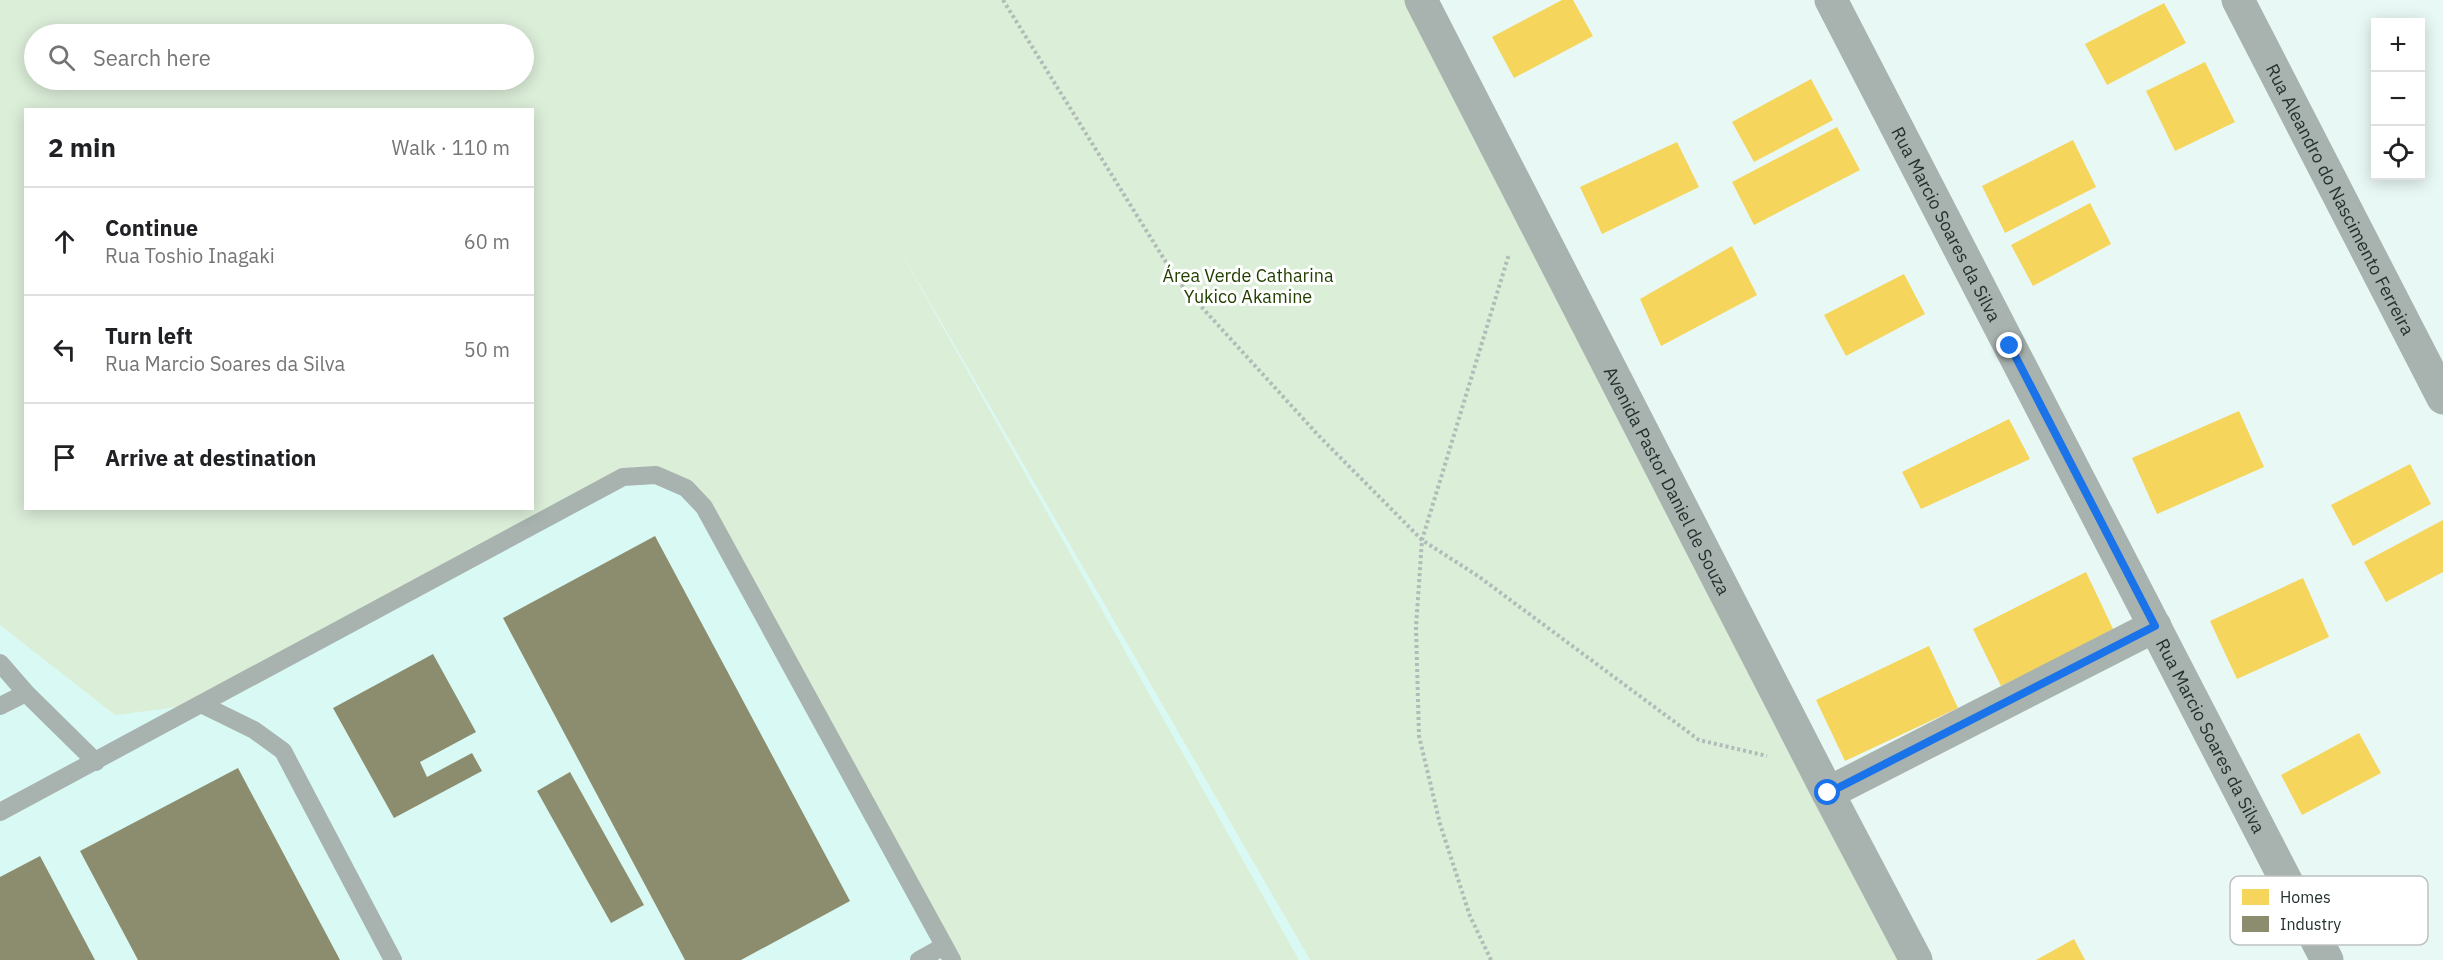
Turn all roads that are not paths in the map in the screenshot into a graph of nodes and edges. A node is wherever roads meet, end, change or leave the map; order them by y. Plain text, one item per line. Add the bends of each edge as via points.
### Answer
1 (1421, 0) edge
2 (1832, 0) edge
3 (2238, 0) edge
4 (2443, 398) edge
5 (2155, 626) junction
6 (0, 663) edge
7 (26, 693) junction
8 (201, 704) junction
9 (0, 706) edge
10 (96, 762) junction
11 (1821, 780) junction
12 (0, 812) edge
13 (2284, 876) edge
14 (2319, 945) edge
15 (948, 953) edge
16 (393, 960) edge
17 (919, 960) edge
18 (1916, 960) edge
19 (2327, 960) edge

1 - 11 street, Avenida Pastor Daniel de Souza
2 - 5 street, Rua Marcio Soares da Silva
3 - 4 street, Rua Aleandro do Nascimento Ferreira
5 - 11 street
5 - 13 street, Rua Marcio Soares da Silva
6 - 7 lane
7 - 9 lane
7 - 10 lane
8 - 10 lane
8 - 15 lane via 623,477 656,475 686,488 704,507
8 - 16 lane via 254,730 283,752
10 - 12 lane
11 - 18 street, Avenida Pastor Daniel de Souza
14 - 19 street, Rua Marcio Soares da Silva
15 - 17 lane

